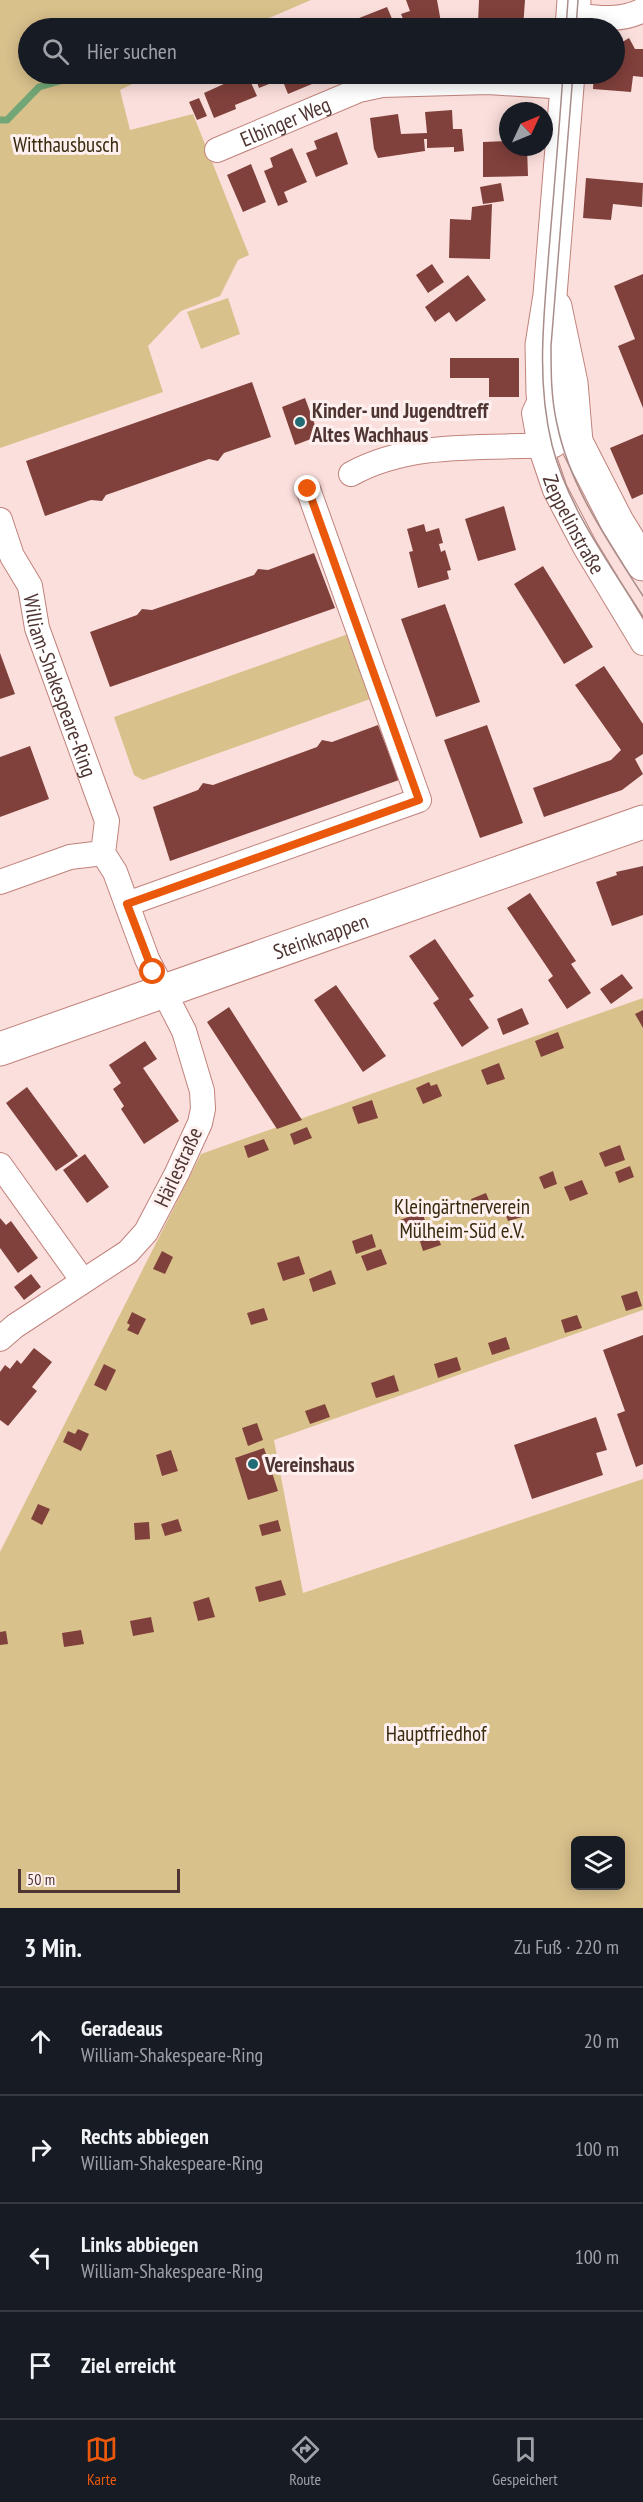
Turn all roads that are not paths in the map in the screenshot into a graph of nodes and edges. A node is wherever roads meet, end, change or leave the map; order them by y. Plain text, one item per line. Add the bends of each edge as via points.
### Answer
1 (643, 10) edge
2 (573, 14) edge
3 (607, 18) edge
4 (621, 18) edge
5 (417, 84) edge
6 (567, 84) edge
7 (217, 150) dead end
8 (550, 295) junction
9 (543, 394) junction
10 (576, 442) junction
11 (540, 446) junction
12 (351, 474) dead end
13 (308, 489) dead end
14 (0, 520) edge
15 (643, 564) edge
16 (643, 643) edge
17 (643, 822) edge
18 (103, 853) junction
19 (0, 882) edge
20 (127, 904) junction
21 (163, 992) junction
22 (0, 1048) edge
23 (0, 1165) edge
24 (83, 1281) junction
25 (0, 1339) edge

1 - 4 street
2 - 3 street
5 - 7 street, Elbinger Weg via 359,90
6 - 8 street, Zeppelinstraße
8 - 9 street, Zeppelinstraße via 542,345
8 - 10 street, Zeppelinstraße via 570,383
9 - 10 street, Zeppelinstraße via 556,423
9 - 11 street, Zeppelinstraße via 534,413
10 - 11 street
10 - 15 street, Zeppelinstraße
11 - 12 street via 413,452 371,463
11 - 16 street, Zeppelinstraße via 555,490
13 - 20 street via 419,800
14 - 18 street, William-Shakespeare-Ring via 12,556 30,586 37,628 107,821
17 - 21 street, Steinknappen
18 - 19 street via 70,857
18 - 20 street
20 - 21 street
21 - 22 street, Steinknappen
21 - 24 street, Härlestraße via 184,1031 202,1091 200,1123 146,1232 128,1252
23 - 24 street
24 - 25 street, Härlestraße

